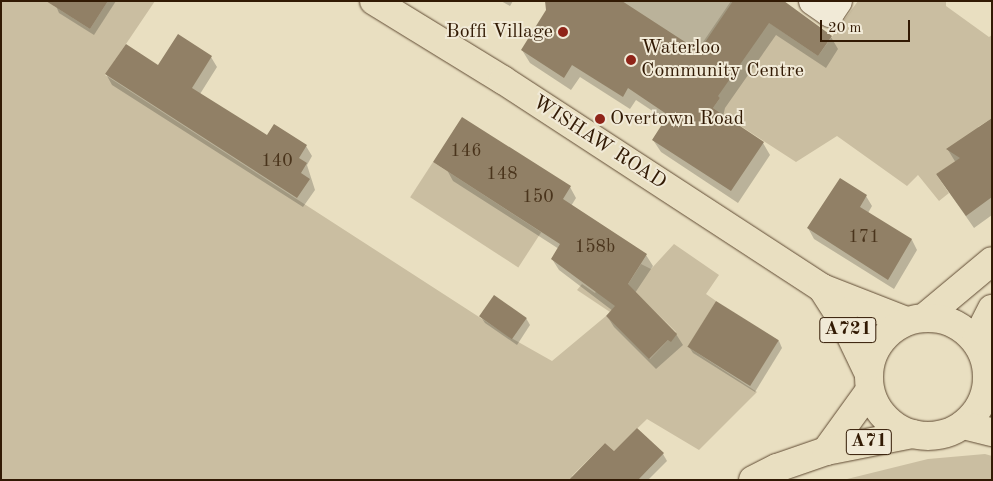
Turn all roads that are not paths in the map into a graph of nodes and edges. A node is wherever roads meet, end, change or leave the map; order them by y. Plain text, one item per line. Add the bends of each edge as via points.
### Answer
1 (374, 1) edge
2 (813, 1) edge
3 (838, 1) edge
4 (992, 261) edge
5 (822, 288) junction
6 (992, 309) edge
7 (916, 319) junction
8 (976, 340) junction
9 (990, 379) edge
10 (869, 382) junction
11 (964, 425) junction
12 (992, 432) edge
13 (912, 434) junction
14 (826, 451) junction
15 (753, 480) edge

1 - 5 main road, WISHAW ROAD / A721 via 503,80
2 - 3 street via 830,13
4 - 7 main road
5 - 7 main road, WISHAW ROAD / A721
5 - 10 main road, WISHAW ROAD / A721 via 845,324
6 - 8 main road
7 - 8 main road via 944,319 962,327
7 - 10 main road via 890,331 877,345
8 - 9 main road via 986,358
9 - 11 main road via 985,397
10 - 13 main road via 885,418
10 - 14 main road, A71
11 - 12 main road
11 - 13 main road via 930,436
13 - 14 main road, A71
14 - 15 main road, A71

